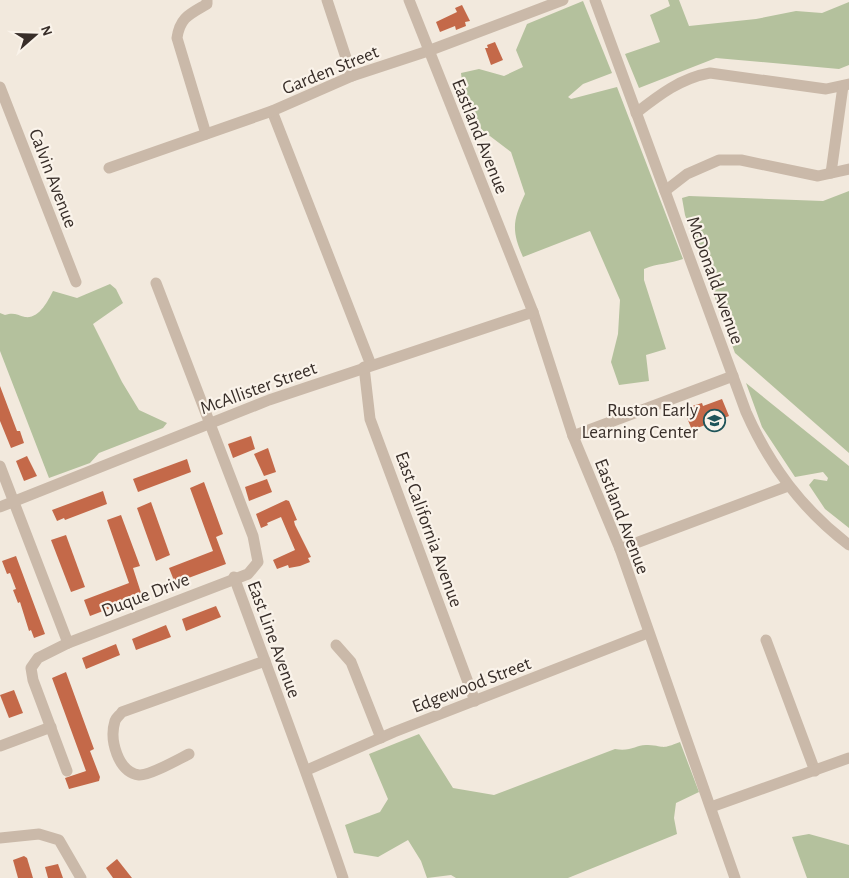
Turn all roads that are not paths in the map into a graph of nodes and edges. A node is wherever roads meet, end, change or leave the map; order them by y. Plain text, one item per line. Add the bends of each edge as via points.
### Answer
1 (207, 0) edge
2 (327, 0) edge
3 (409, 0) edge
4 (563, 0) edge
5 (595, 0) edge
6 (428, 51) junction
7 (352, 76) junction
8 (846, 85) edge
9 (0, 87) edge
10 (272, 111) junction
11 (636, 113) junction
12 (206, 134) junction
13 (109, 168) dead end
14 (849, 169) edge
15 (832, 173) junction
16 (665, 191) junction
17 (76, 282) dead end
18 (156, 284) dead end
19 (533, 312) junction
20 (367, 366) junction
21 (733, 376) junction
22 (209, 424) junction
23 (573, 436) junction
24 (0, 466) edge
25 (788, 486) junction
26 (13, 501) junction
27 (0, 507) edge
28 (849, 545) edge
29 (620, 550) junction
30 (234, 577) junction
31 (648, 633) junction
32 (766, 640) dead end
33 (68, 643) junction
34 (336, 645) dead end
35 (265, 661) junction
36 (475, 701) junction
37 (51, 727) junction
38 (381, 738) junction
39 (0, 746) edge
40 (189, 754) dead end
41 (849, 758) edge
42 (307, 770) junction
43 (67, 771) dead end
44 (815, 771) junction
45 (710, 807) junction
46 (0, 838) edge
47 (81, 878) edge
48 (343, 878) edge
49 (735, 878) edge

1 - 12 street via 207,4 179,25 177,38
2 - 7 street
3 - 6 street, Eastland Avenue
4 - 6 street, Garden Street
5 - 11 street, McDonald Avenue
6 - 7 street, Garden Street
6 - 19 street, Eastland Avenue
7 - 10 street, Garden Street
8 - 11 street via 826,89 710,73 693,76 676,85
8 - 15 street
9 - 17 street, Calvin Avenue
10 - 12 street, Garden Street
10 - 20 street, East California Avenue
11 - 16 street, McDonald Avenue
12 - 13 street, Garden Street
14 - 15 street
15 - 16 street via 818,176 741,160 719,160 687,174
16 - 21 street, McDonald Avenue
18 - 22 street, East Line Avenue
19 - 20 street, McAllister Street
19 - 23 street, Eastland Avenue
20 - 22 street, McAllister Street
20 - 36 street, East California Avenue via 370,419
21 - 23 street
21 - 25 street, McDonald Avenue via 761,446
22 - 26 street, McAllister Street
22 - 30 street, East Line Avenue via 253,536 258,562 248,574
23 - 29 street, Eastland Avenue
24 - 26 street
25 - 28 street, McDonald Avenue via 814,517
25 - 29 street
26 - 27 street, McAllister Street
26 - 33 street
29 - 31 street, Eastland Avenue
30 - 33 street, Duque Drive
30 - 35 street, East Line Avenue
31 - 36 street, Edgewood Street
31 - 45 street, Eastland Avenue
32 - 44 street
33 - 37 street, Duque Drive via 38,658 31,668
34 - 38 street via 351,662
35 - 40 street via 122,712 115,720 114,739 121,764 131,772 142,775
35 - 42 street, East Line Avenue
36 - 38 street, Edgewood Street
37 - 39 street
37 - 43 street, Duque Drive
38 - 42 street, Edgewood Street
41 - 44 street
42 - 48 street, East Line Avenue
44 - 45 street
45 - 49 street, Eastland Avenue
46 - 47 street via 39,834 59,840

